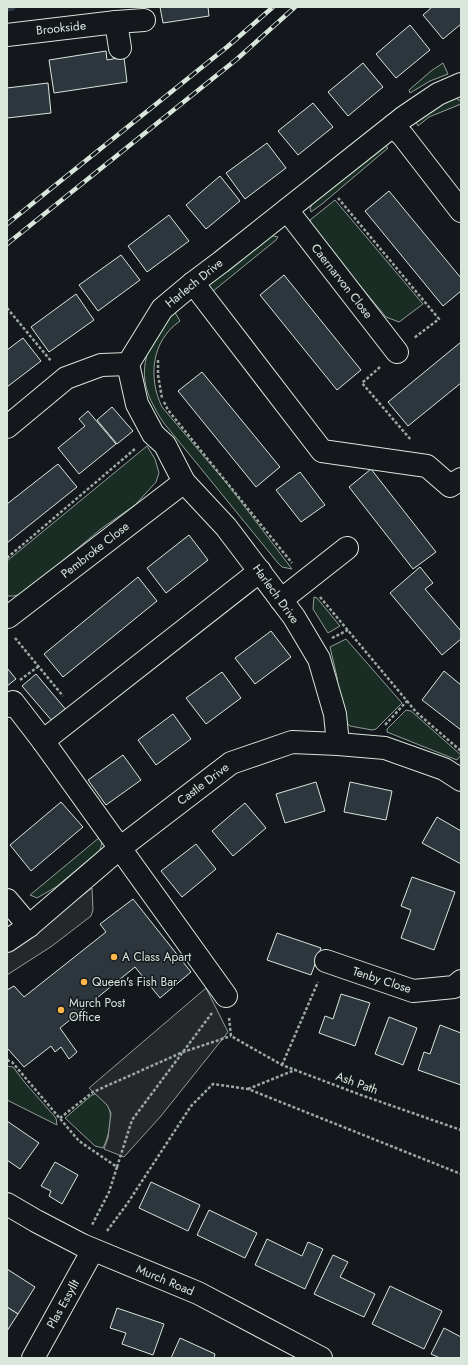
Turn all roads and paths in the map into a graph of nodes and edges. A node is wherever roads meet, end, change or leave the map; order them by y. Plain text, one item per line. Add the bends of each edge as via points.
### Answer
1 (144, 20) dead end
2 (116, 22) junction
3 (7, 35) edge
4 (120, 48) dead end
5 (461, 84) edge
6 (393, 126) junction
7 (336, 196) dead end
8 (287, 210) junction
9 (461, 211) edge
10 (193, 283) junction
11 (7, 308) edge
12 (398, 352) junction
13 (159, 355) dead end
14 (128, 364) junction
15 (66, 378) junction
16 (7, 427) edge
17 (153, 434) junction
18 (427, 466) junction
19 (461, 478) edge
20 (184, 482) junction
21 (347, 548) dead end
22 (7, 558) edge
23 (260, 571) junction
24 (306, 580) junction
25 (281, 600) junction
26 (8, 617) edge
27 (407, 702) junction
28 (7, 706) edge
29 (77, 714) junction
30 (43, 741) junction
31 (338, 744) junction
32 (365, 747) junction
33 (461, 750) edge
34 (461, 780) edge
35 (120, 848) junction
36 (7, 900) edge
37 (28, 926) junction
38 (7, 941) edge
39 (326, 961) joint
40 (461, 981) edge
41 (226, 996) junction
42 (231, 1036) junction
43 (183, 1052) junction
44 (7, 1060) edge
45 (282, 1065) junction
46 (295, 1070) junction
47 (248, 1089) junction
48 (60, 1118) junction
49 (461, 1130) edge
50 (117, 1167) junction
51 (461, 1174) edge
52 (7, 1204) edge
53 (88, 1247) junction
54 (33, 1358) edge
55 (321, 1358) edge

1 - 2 street, Brookside
2 - 3 street, Brookside
2 - 4 street
5 - 6 street, Harlech Drive via 438,94
6 - 8 street, Harlech Drive
6 - 9 street
7 - 12 path via 439,318
8 - 10 street, Harlech Drive
8 - 12 street, Caernarvon Close
10 - 14 street, Harlech Drive via 162,309
10 - 18 street via 322,451
11 - 15 path
12 - 18 path via 362,383 416,446
13 - 24 path via 160,396 168,410
14 - 15 street via 101,366
14 - 17 street, Harlech Drive via 137,404
15 - 16 street
17 - 20 street, Harlech Drive via 165,445
17 - 22 path
18 - 19 street via 450,486
20 - 23 street, Harlech Drive via 226,527
20 - 26 street, Pembroke Close
21 - 24 street
23 - 25 street, Harlech Drive
23 - 29 street
24 - 25 street
24 - 27 path
25 - 31 street, Harlech Drive via 319,659 335,714
26 - 29 path via 10,631
27 - 32 path
27 - 33 path
28 - 30 street via 13,702
29 - 30 street
30 - 35 street
31 - 32 street, Castle Drive
31 - 35 street, Castle Drive via 292,742 231,763
32 - 34 street, Castle Drive via 385,748 444,770
35 - 37 street, Castle Drive
35 - 41 street
36 - 37 street
37 - 38 street, Castle Drive
39 - 40 street, Tenby Close via 413,991 454,988
39 - 45 path
41 - 42 path
41 - 43 path
42 - 43 path
42 - 45 path, Ash Path
43 - 48 path via 93,1092
43 - 50 path via 132,1120
44 - 48 path via 12,1062
45 - 46 path, Ash Path
46 - 47 path
46 - 49 path, Ash Path
47 - 51 path
47 - 53 path via 214,1084 191,1106 127,1204
48 - 50 path via 79,1141
50 - 53 path
52 - 53 street, Murch Road
53 - 54 street, Plas Essyllt
53 - 55 street, Murch Road via 198,1293

